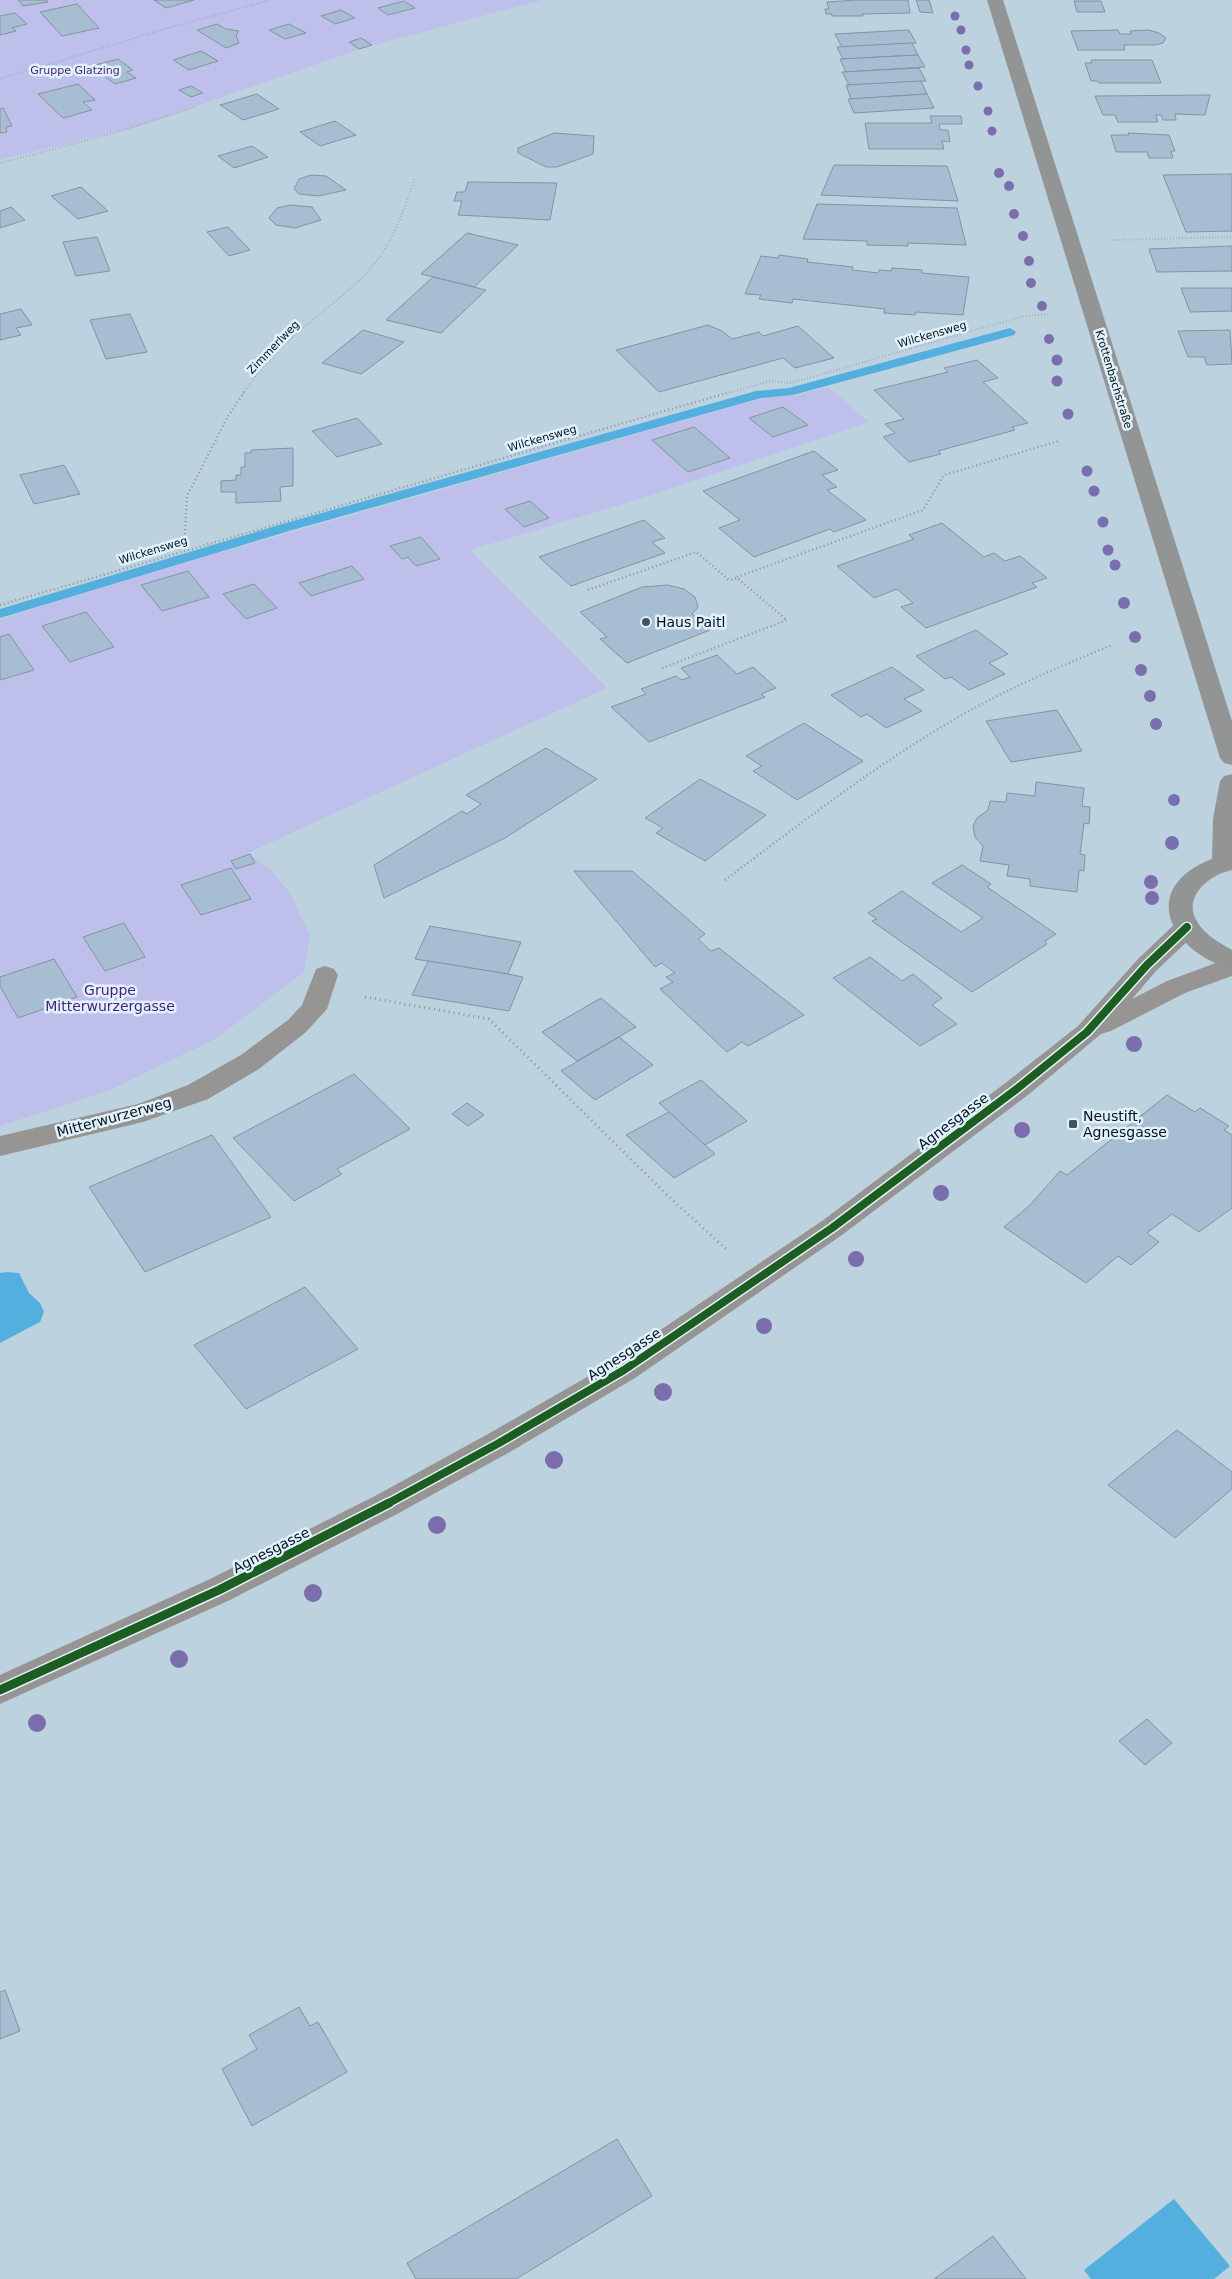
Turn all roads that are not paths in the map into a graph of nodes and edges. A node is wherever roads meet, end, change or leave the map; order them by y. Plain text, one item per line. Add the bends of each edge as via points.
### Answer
1 (995, 0) edge
2 (1232, 758) edge
3 (1232, 781) edge
4 (1228, 862) edge
5 (1187, 927) junction
6 (1232, 960) edge
7 (1232, 966) edge
8 (322, 982) road end
9 (1088, 1032) junction
10 (0, 1146) edge
11 (0, 1690) edge

1 - 2 main road, Krottenbachstraße
3 - 4 main road via 1225,820
4 - 5 main road via 1200,872 1185,888 1180,907
5 - 6 main road via 1208,948
5 - 9 street, Agnesgasse via 1147,965
7 - 9 street, Agnesgasse via 1176,987
8 - 10 street, Mitterwurzerweg via 314,1009 298,1026 250,1062 198,1092 143,1112
9 - 11 street, Agnesgasse via 832,1228 624,1370 386,1505 219,1590

